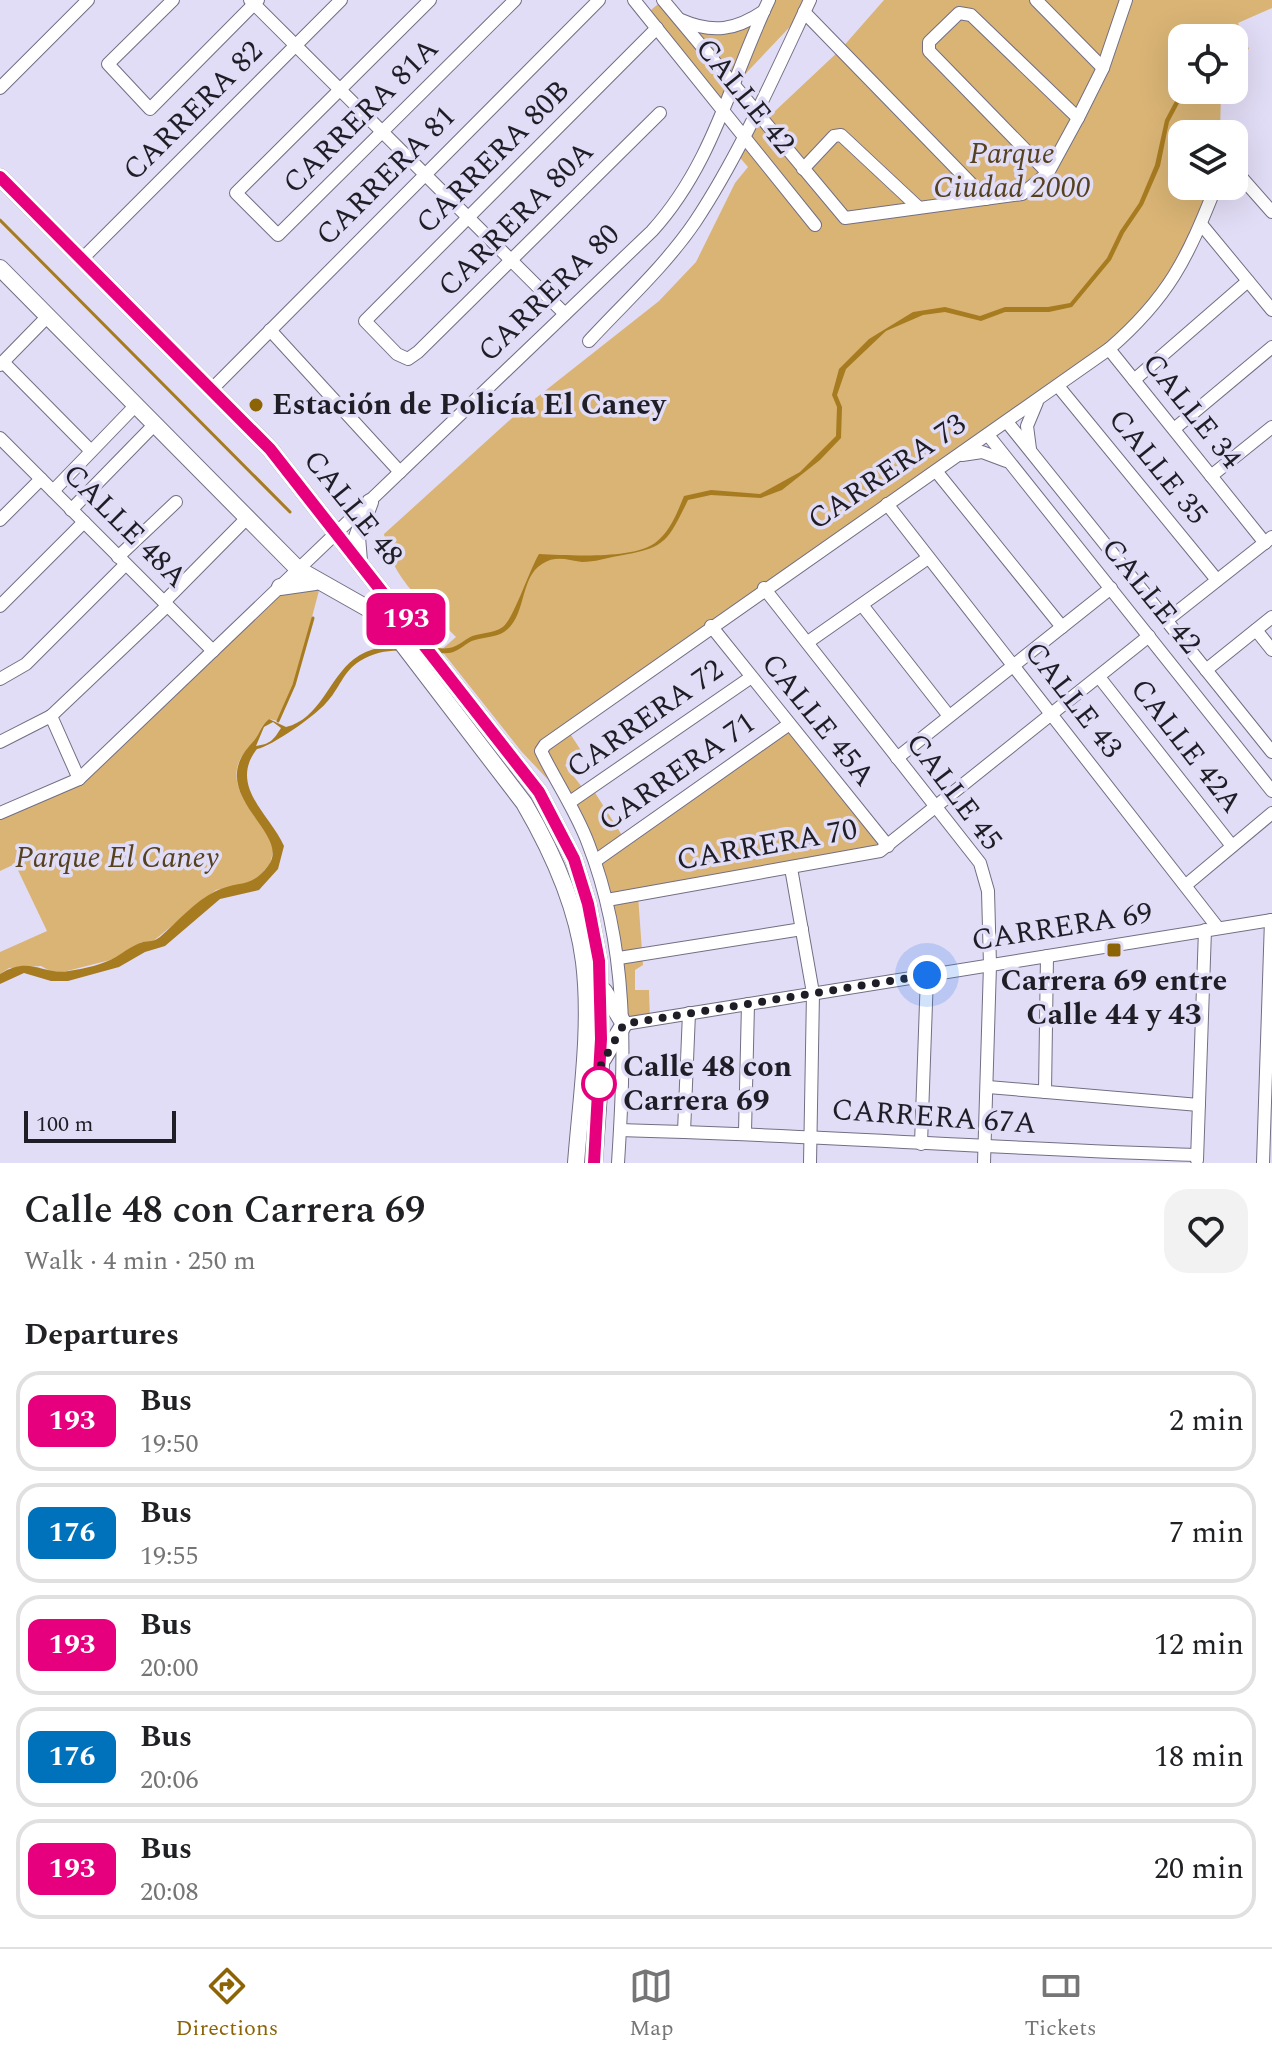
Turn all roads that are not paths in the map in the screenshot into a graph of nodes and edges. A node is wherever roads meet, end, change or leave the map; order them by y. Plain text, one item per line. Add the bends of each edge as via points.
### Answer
1 (88, 0) edge
2 (173, 0) edge
3 (341, 0) edge
4 (430, 0) edge
5 (515, 0) edge
6 (599, 0) edge
7 (634, 0) edge
8 (663, 0) edge
9 (1036, 0) edge
10 (255, 1) edge
11 (1123, 3) edge
12 (766, 5) edge
13 (807, 6) edge
14 (679, 18) junction
15 (657, 28) junction
16 (296, 45) junction
17 (1103, 68) junction
18 (733, 87) junction
19 (0, 88) edge
20 (340, 90) junction
21 (724, 111) junction
22 (754, 112) junction
23 (660, 113) dead end
24 (1078, 118) junction
25 (382, 132) junction
26 (744, 136) junction
27 (803, 169) junction
28 (1048, 173) junction
29 (425, 174) junction
30 (0, 177) edge
31 (1248, 185) edge
32 (986, 199) junction
33 (1210, 200) edge
34 (917, 206) junction
35 (1272, 212) edge
36 (468, 218) junction
37 (1201, 224) junction
38 (815, 225) dead end
39 (82, 259) junction
40 (511, 261) junction
41 (3, 278) edge
42 (1248, 281) junction
43 (1272, 310) edge
44 (565, 314) junction
45 (48, 316) junction
46 (270, 330) junction
47 (589, 341) dead end
48 (1272, 347) edge
49 (1109, 349) junction
50 (408, 359) joint
51 (2, 363) edge
52 (1134, 380) junction
53 (1058, 386) junction
54 (211, 390) junction
55 (1037, 401) junction
56 (136, 405) junction
57 (1007, 422) junction
58 (155, 424) junction
59 (1272, 427) edge
60 (1174, 429) junction
61 (988, 435) junction
62 (0, 440) edge
63 (91, 451) junction
64 (1031, 452) junction
65 (955, 457) junction
66 (1012, 465) junction
67 (936, 471) junction
68 (400, 472) junction
69 (1211, 476) junction
70 (41, 479) junction
71 (53, 491) junction
72 (176, 502) dead end
73 (370, 502) junction
74 (887, 504) junction
75 (71, 510) junction
76 (248, 517) junction
77 (0, 520) edge
78 (84, 522) junction
79 (336, 533) junction
80 (1268, 540) edge
81 (928, 558) junction
82 (122, 561) junction
83 (360, 563) junction
84 (298, 569) junction
85 (1217, 580) junction
86 (321, 583) junction
87 (280, 587) junction
88 (764, 588) junction
89 (1111, 588) junction
90 (166, 604) junction
91 (862, 605) junction
92 (0, 606) edge
93 (388, 610) junction
94 (1272, 617) edge
95 (1167, 620) junction
96 (711, 626) junction
97 (1062, 627) junction
98 (1256, 630) junction
99 (1149, 636) junction
100 (808, 642) junction
101 (1272, 650) edge
102 (213, 651) junction
103 (1013, 666) junction
104 (1206, 670) junction
105 (1099, 677) junction
106 (750, 678) junction
107 (0, 679) edge
108 (51, 716) junction
109 (949, 716) junction
110 (1051, 716) junction
111 (788, 725) junction
112 (0, 742) edge
113 (1272, 752) edge
114 (897, 758) junction
115 (79, 779) junction
116 (1272, 791) edge
117 (570, 802) junction
118 (937, 805) junction
119 (0, 813) edge
120 (1272, 813) edge
121 (888, 846) junction
122 (1232, 846) junction
123 (595, 861) junction
124 (791, 868) junction
125 (1186, 885) junction
126 (607, 900) junction
127 (580, 906) junction
128 (1271, 920) edge
129 (802, 929) junction
130 (1211, 929) junction
131 (1047, 956) junction
132 (619, 958) junction
133 (990, 965) junction
134 (927, 975) junction
135 (603, 988) junction
136 (813, 993) junction
137 (748, 1004) junction
138 (689, 1013) junction
139 (624, 1024) junction
140 (601, 1065) junction
141 (988, 1087) junction
142 (1045, 1092) junction
143 (1199, 1105) junction
144 (620, 1130) junction
145 (684, 1132) junction
146 (745, 1132) junction
147 (811, 1135) junction
148 (921, 1144) junction
149 (985, 1148) junction
150 (1197, 1159) edge
151 (576, 1163) edge
152 (594, 1163) edge
153 (618, 1163) edge
154 (810, 1163) edge
155 (984, 1163) edge
156 (1263, 1163) edge

1 - 19 street
2 - 10 street via 108,64 150,109
3 - 16 street, CARRERA 82
4 - 20 street
5 - 25 street, CARRERA 81A
6 - 29 street, CARRERA 81
7 - 15 street, CALLE 42
8 - 14 street, CALLE 42
9 - 17 street
10 - 16 street
11 - 17 street
12 - 14 street via 744,24 722,30
12 - 18 street, CARRERA 80
13 - 22 street, CARRERA 80
13 - 32 street
14 - 18 street, CALLE 42
15 - 21 street, CALLE 42
15 - 36 street, CARRERA 80B
16 - 20 street
16 - 39 street, CARRERA 82
17 - 24 street
18 - 21 street, CARRERA 80
18 - 22 street, CALLE 42
20 - 25 street
20 - 25 street, CARRERA 81A via 236,193 278,235
21 - 26 street, CALLE 42
21 - 44 street, CARRERA 80 via 672,210
22 - 26 street, CARRERA 80
22 - 27 street, CALLE 42
23 - 40 street, CARRERA 80A
24 - 28 street
24 - 28 street via 965,12 928,47
25 - 29 street
26 - 38 street, CALLE 42
26 - 47 street, CARRERA 80 via 681,240
27 - 34 street, CALLE 42 via 845,218
27 - 34 street via 841,135
28 - 32 street via 1022,194
29 - 36 street
29 - 46 street, CARRERA 81
30 - 39 main road, CALLE 48
31 - 35 street
32 - 34 street
33 - 37 street, CARRERA 73
36 - 40 street
36 - 50 street, CARRERA 80B via 365,321
37 - 42 street
37 - 49 street, CARRERA 73 via 1164,295
39 - 54 main road, CALLE 48
40 - 44 street
40 - 50 street, CARRERA 80A
41 - 45 main road, CALLE 48
42 - 43 street
42 - 52 street
44 - 68 street, CARRERA 80
45 - 51 street
45 - 56 main road, CALLE 48
46 - 54 street, CARRERA 81
46 - 68 street
48 - 60 street
49 - 52 street, CALLE 34
49 - 53 street, CARRERA 73
51 - 63 street
52 - 60 street, CALLE 34
53 - 55 street, CARRERA 73
53 - 85 street, CALLE 35
54 - 79 main road, CALLE 48 via 270,449
55 - 57 street, CARRERA 73
55 - 64 street via 1027,426
56 - 58 main road, CALLE 48
56 - 63 street
57 - 61 street, CARRERA 73
57 - 64 street, CALLE 42
58 - 75 street
58 - 76 main road, CALLE 48
59 - 69 street
60 - 69 street, CALLE 34
61 - 65 street, CARRERA 73
61 - 66 street, CALLE 42
62 - 70 street, CALLE 48A
63 - 71 street
64 - 95 street, CALLE 42
65 - 66 street via 982,452
65 - 67 street, CARRERA 73
66 - 89 street, CALLE 42
67 - 74 street, CARRERA 73
67 - 97 street
68 - 73 street, CARRERA 80
69 - 80 street, CALLE 34
70 - 71 street, CALLE 48A
70 - 77 street
71 - 75 street, CALLE 48A
72 - 82 street
73 - 79 street, CARRERA 80
73 - 83 main road via 357,537
74 - 81 street, CALLE 43
74 - 88 street, CARRERA 73
75 - 78 street, CALLE 48A
76 - 84 main road, CALLE 48
76 - 90 street
78 - 82 street, CALLE 48A
78 - 92 street
79 - 83 main road, CALLE 48
79 - 84 street, CARRERA 80
80 - 85 street
81 - 91 street
81 - 103 street, CALLE 43
82 - 90 street, CALLE 48A
82 - 107 street via 26,664
83 - 93 main road, CALLE 48
84 - 86 main road, CALLE 48
84 - 87 street, CARRERA 80
85 - 95 street
86 - 87 main road
86 - 93 main road, CALLE 48
87 - 102 street, CARRERA 80
88 - 96 street, CARRERA 73
88 - 100 street, CALLE 45
89 - 97 street
89 - 99 street, CALLE 42
90 - 102 street, CALLE 48A
90 - 108 street
91 - 100 street
91 - 109 street
93 - 127 main road, CALLE 48 via 539,792 574,859
94 - 98 street
95 - 104 street, CALLE 42
96 - 106 street, CALLE 45A
96 - 117 street, CARRERA 73 via 545,745 544,758
97 - 103 street
98 - 101 street
98 - 104 street
99 - 105 street, CARRERA 70
99 - 116 street, CALLE 42
100 - 114 street, CALLE 45
102 - 115 street, CARRERA 80
103 - 109 street
103 - 110 street, CALLE 43
104 - 113 street, CALLE 42
105 - 110 street, CARRERA 70
105 - 122 street, CALLE 42A
106 - 111 street, CALLE 45A
106 - 117 street, CARRERA 72
108 - 112 street
108 - 115 street
109 - 114 street
110 - 118 street, CARRERA 70
110 - 125 street, CALLE 43
111 - 121 street, CALLE 45A
111 - 123 street, CARRERA 71
114 - 118 street, CALLE 45
115 - 119 street, CARRERA 80
117 - 123 street
118 - 121 street, CARRERA 70
118 - 133 street, CALLE 45 via 980,863 988,891
120 - 122 street
121 - 124 street, CARRERA 70
122 - 125 street
123 - 126 street
124 - 126 street, CARRERA 70
124 - 129 street
125 - 130 street, CALLE 43
126 - 132 street
127 - 135 main road, CALLE 48
127 - 151 main road, CALLE 48 via 585,986
128 - 130 street, CARRERA 69
128 - 156 street
129 - 132 street
129 - 136 street
130 - 131 street, CARRERA 69
130 - 143 street
131 - 133 street, CARRERA 69
131 - 142 street
132 - 139 street
133 - 134 street, CARRERA 69
133 - 141 street, CALLE 45
134 - 136 street, CARRERA 69
134 - 148 street
135 - 139 main road
135 - 140 main road, CALLE 48
136 - 137 street, CARRERA 69
136 - 147 street
137 - 138 street, CARRERA 69
137 - 146 street
138 - 139 street, CARRERA 69
138 - 145 street
139 - 140 main road
139 - 144 street
140 - 152 main road, CALLE 48
141 - 142 street
141 - 149 street, CALLE 45
142 - 143 street
143 - 150 street
144 - 145 street, CARRERA 67A
144 - 153 street
145 - 146 street, CARRERA 67A
146 - 147 street, CARRERA 67A
147 - 148 street, CARRERA 67A
147 - 154 street
148 - 149 street, CARRERA 67A
149 - 150 street, CARRERA 67A
149 - 155 street, CALLE 45

